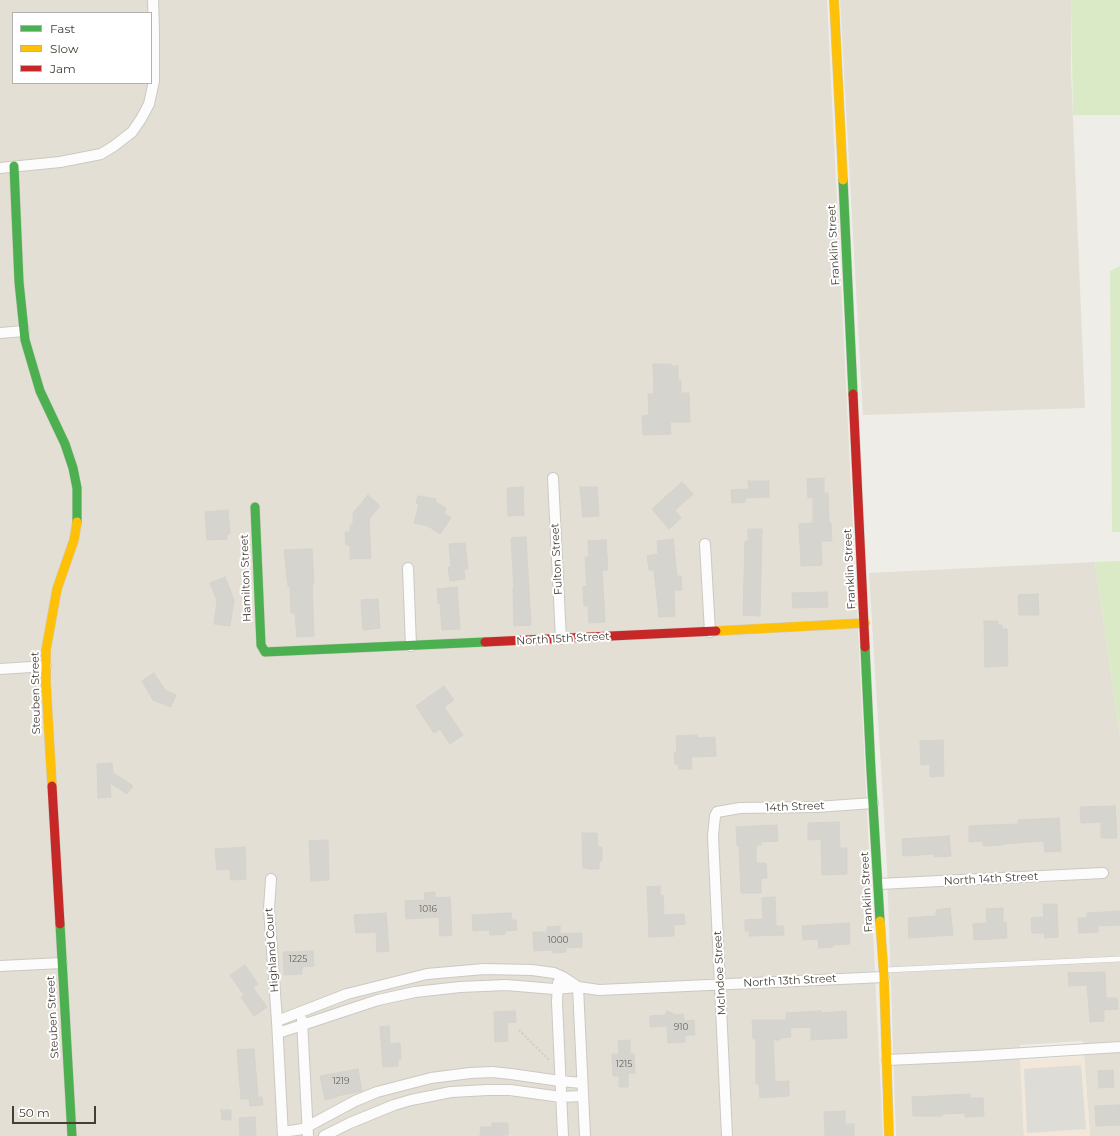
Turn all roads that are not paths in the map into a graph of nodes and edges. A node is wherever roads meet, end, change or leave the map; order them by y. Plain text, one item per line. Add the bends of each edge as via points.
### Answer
1 (153, 0) edge
2 (834, 0) edge
3 (14, 166) junction
4 (0, 168) edge
5 (24, 331) junction
6 (0, 333) edge
7 (552, 478) dead end
8 (255, 507) dead end
9 (705, 544) dead end
10 (408, 568) dead end
11 (865, 623) junction
12 (710, 632) junction
13 (561, 639) junction
14 (411, 646) junction
15 (263, 648) joint
16 (46, 666) junction
17 (0, 669) edge
18 (873, 803) junction
19 (717, 812) joint
20 (1103, 873) dead end
21 (271, 879) dead end
22 (879, 884) junction
23 (1120, 958) edge
24 (62, 963) junction
25 (0, 966) edge
26 (883, 973) junction
27 (560, 976) junction
28 (721, 984) junction
29 (578, 988) junction
30 (557, 989) junction
31 (300, 1013) junction
32 (277, 1021) junction
33 (303, 1026) junction
34 (278, 1033) junction
35 (1120, 1047) edge
36 (887, 1060) junction
37 (560, 1081) junction
38 (582, 1083) junction
39 (582, 1096) junction
40 (561, 1097) junction
41 (308, 1132) edge
42 (283, 1134) edge
43 (72, 1136) edge
44 (324, 1136) edge
45 (563, 1136) edge
46 (585, 1136) edge
47 (727, 1136) edge
48 (889, 1136) edge

1 - 3 street via 154,81 149,104 132,132 101,154 60,162
2 - 11 street, Franklin Street
3 - 4 street
3 - 5 street, Steuben Street via 19,282
5 - 6 street
5 - 16 street, Steuben Street via 40,392 65,444 74,468 77,488 77,524 57,589 46,650
7 - 13 street, Fulton Street
8 - 15 street, Hamilton Street
9 - 12 street
10 - 14 street
11 - 12 street, North 15th Street
11 - 18 street, Franklin Street
12 - 13 street, North 15th Street
13 - 14 street, North 15th Street
14 - 15 street, North 15th Street via 273,653 265,652
16 - 17 street
16 - 24 street, Steuben Street
18 - 19 street, 14th Street via 740,808
18 - 22 street, Franklin Street
19 - 28 street, McIndoe Street via 713,836
20 - 22 street, North 14th Street
21 - 32 street, Highland Court via 269,909
22 - 26 street, Franklin Street
23 - 26 lane
24 - 25 street
24 - 43 street, Steuben Street
26 - 28 street, North 13th Street
26 - 36 street, Franklin Street
27 - 29 street
27 - 30 street
27 - 31 street via 546,971 517,969 472,969 427,974 347,994
28 - 29 street, North 13th Street via 599,990
28 - 47 street, McIndoe Street
29 - 30 street, North 13th Street
29 - 38 street
30 - 33 street, North 13th Street via 490,985 415,992 378,1000
30 - 37 street
31 - 32 street
31 - 33 street
32 - 34 street, Highland Court
33 - 34 street, North 13th Street
33 - 41 street
34 - 42 street, Highland Court
35 - 36 street
36 - 48 street, Franklin Street
37 - 38 street
37 - 40 street
37 - 41 street via 492,1072 431,1078 377,1092 355,1101
38 - 39 street
39 - 40 street
39 - 46 street
40 - 44 street via 510,1090 451,1092 394,1105
40 - 45 street
41 - 42 street via 303,1130

